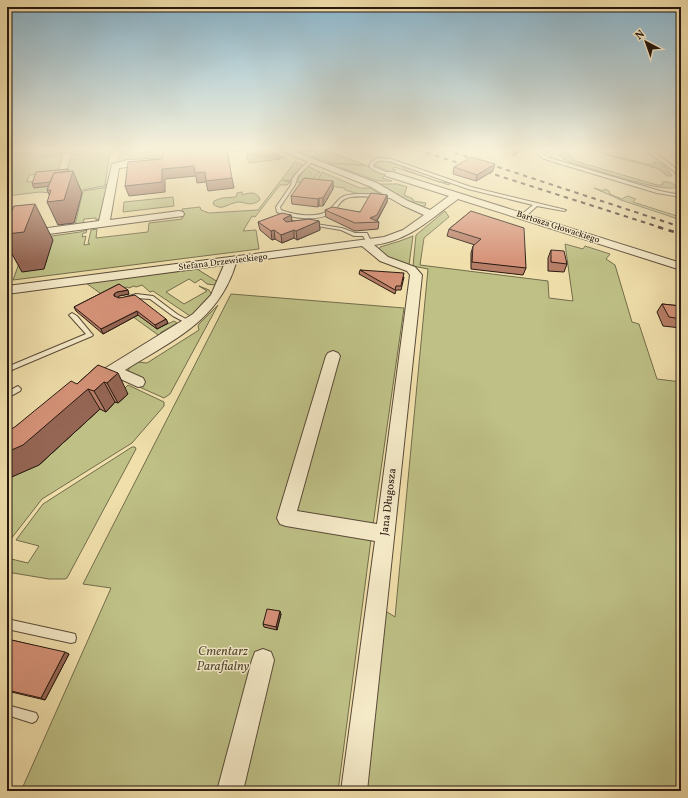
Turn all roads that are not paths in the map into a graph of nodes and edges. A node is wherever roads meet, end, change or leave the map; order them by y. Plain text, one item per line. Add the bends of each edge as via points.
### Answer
1 (111, 187) edge
2 (291, 187) edge
3 (378, 187) edge
4 (429, 187) edge
5 (468, 187) edge
6 (643, 187) edge
7 (456, 196) junction
8 (681, 196) edge
9 (395, 197) junction
10 (536, 204) junction
11 (26, 207) joint
12 (7, 209) edge
13 (564, 210) dead end
14 (179, 214) dead end
15 (431, 214) junction
16 (523, 216) junction
17 (104, 224) junction
18 (308, 224) edge
19 (15, 235) junction
20 (368, 243) junction
21 (7, 253) edge
22 (231, 261) junction
23 (681, 267) edge
24 (7, 290) edge
25 (120, 299) edge
26 (72, 315) dead end
27 (190, 323) junction
28 (333, 356) dead end
29 (7, 370) edge
30 (114, 370) junction
31 (138, 382) dead end
32 (18, 389) dead end
33 (82, 389) edge
34 (7, 395) edge
35 (385, 534) junction
36 (7, 624) edge
37 (71, 638) dead end
38 (263, 660) dead end
39 (7, 710) edge
40 (32, 717) dead end
41 (230, 791) edge
42 (354, 791) edge

1 - 17 street
2 - 9 lane via 278,207 279,211 285,214 326,215 340,200 349,196
3 - 9 street
4 - 7 street, Bartosza Głowackiego
5 - 10 lane
6 - 8 lane
7 - 15 street, Stefana Drzewieckiego
7 - 16 street, Bartosza Głowackiego
9 - 15 street
10 - 13 lane
10 - 16 lane
11 - 12 lane
11 - 19 street
14 - 17 street
15 - 20 street, Stefana Drzewieckiego via 398,237
16 - 23 street, Bartosza Głowackiego
17 - 19 street
18 - 20 lane via 342,229 354,235 365,234
19 - 21 street
20 - 22 street, Stefana Drzewieckiego
20 - 35 street, Jana Długosza via 384,259 415,271 416,275
22 - 24 street, Stefana Drzewieckiego
22 - 27 street via 224,284 212,303
25 - 27 lane via 151,297
26 - 29 lane via 82,323 90,335
27 - 30 street
28 - 35 street via 286,518
30 - 31 street
30 - 33 street
32 - 34 lane
35 - 42 street, Jana Długosza
36 - 37 lane
38 - 41 street
39 - 40 lane

